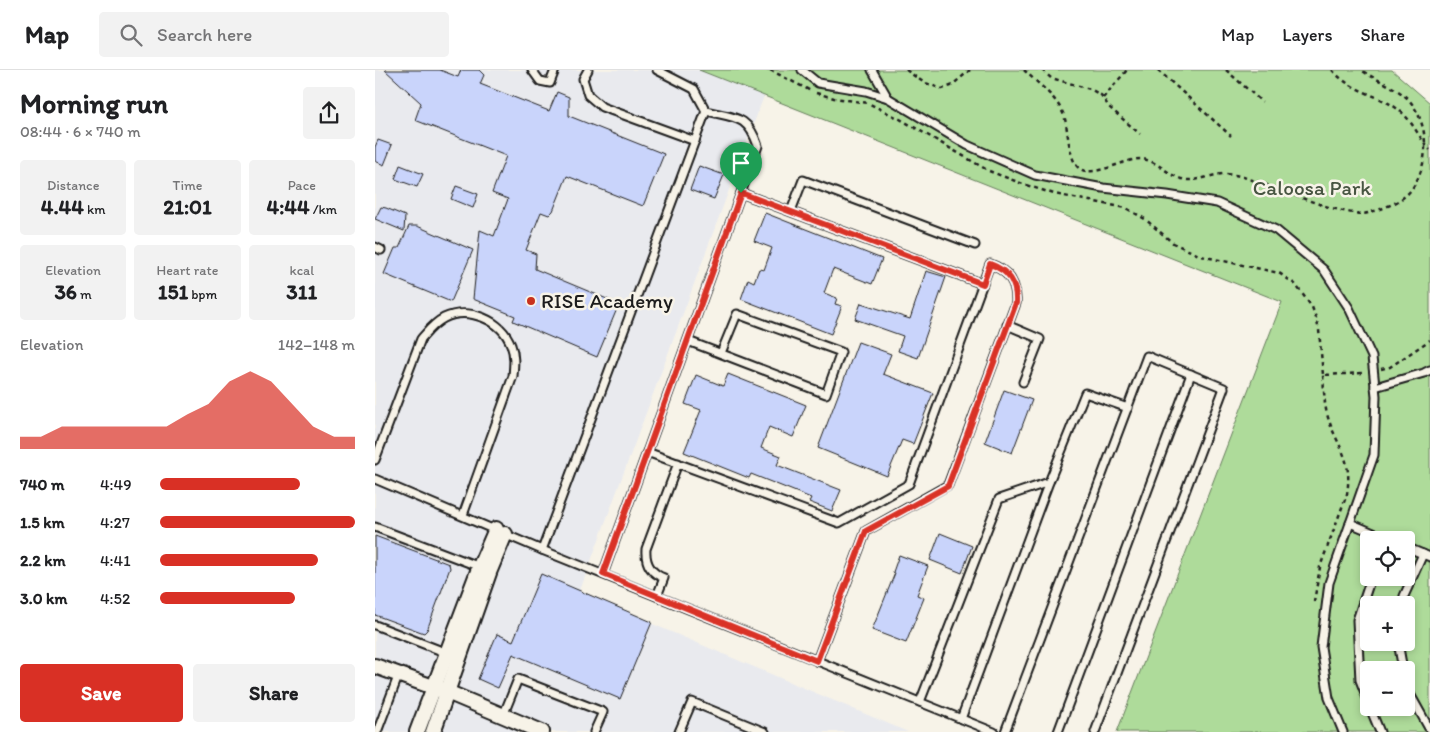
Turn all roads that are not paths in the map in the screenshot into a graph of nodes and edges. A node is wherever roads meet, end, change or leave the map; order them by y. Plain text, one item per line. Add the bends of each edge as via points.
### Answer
1 (532, 70) edge
2 (555, 70) edge
3 (588, 70) edge
4 (657, 70) edge
5 (802, 70) edge
6 (872, 70) edge
7 (888, 98) junction
8 (707, 112) junction
9 (695, 141) junction
10 (741, 193) junction
11 (791, 211) junction
12 (975, 245) dead end
13 (983, 284) junction
14 (1007, 325) junction
15 (688, 340) junction
16 (721, 354) junction
17 (1430, 370) edge
18 (1191, 374) junction
19 (1023, 382) dead end
20 (1375, 387) junction
21 (1128, 408) junction
22 (647, 452) junction
23 (375, 460) edge
24 (678, 463) junction
25 (375, 479) edge
26 (1049, 482) junction
27 (463, 515) junction
28 (1350, 523) junction
29 (375, 528) edge
30 (501, 531) junction
31 (1368, 531) edge
32 (542, 550) junction
33 (1415, 550) edge
34 (1427, 555) edge
35 (485, 568) junction
36 (603, 574) junction
37 (1368, 586) edge
38 (657, 596) junction
39 (1404, 596) edge
40 (375, 625) edge
41 (447, 653) junction
42 (817, 661) junction
43 (375, 666) edge
44 (399, 674) junction
45 (1360, 680) edge
46 (441, 689) junction
47 (920, 702) junction
48 (1415, 703) edge
49 (503, 716) junction
50 (1373, 716) edge
51 (961, 719) junction
52 (1430, 730) edge
53 (434, 731) edge
54 (377, 732) edge
55 (417, 732) edge
56 (542, 732) edge
57 (594, 732) edge
58 (679, 732) edge
59 (765, 732) edge
60 (994, 732) edge
61 (1005, 732) edge
62 (1058, 732) edge
63 (1095, 732) edge
64 (1343, 732) edge
65 (1379, 732) edge

1 - 2 lane via 540,81 550,83
3 - 9 lane via 583,79 588,95 602,107
4 - 8 lane via 694,89
5 - 7 lane via 818,83
6 - 7 lane
7 - 20 lane via 967,146 1035,175 1103,188 1217,203 1276,230 1323,270 1349,308 1372,357
8 - 9 lane
8 - 10 lane via 742,120 753,132 758,146
9 - 32 lane
10 - 11 lane
10 - 15 lane
11 - 12 lane via 803,180
11 - 13 lane
13 - 14 lane via 990,264 1004,271 1014,283 1016,303
13 - 24 lane via 909,484 839,523
14 - 19 lane via 1039,338
14 - 42 lane via 948,486 866,531
15 - 16 lane
15 - 22 lane
16 - 16 lane via 826,394 841,352 737,314
17 - 20 lane
18 - 21 lane via 1147,356
18 - 62 lane
18 - 63 lane via 1224,388
20 - 28 lane via 1375,454
21 - 26 lane via 1085,392
21 - 61 lane
22 - 24 lane
22 - 36 lane
23 - 27 lane via 421,339 445,318 460,314 490,321 511,344 515,360 513,376
24 - 38 lane via 646,549 645,557 651,570 664,578
25 - 27 lane
26 - 47 lane via 999,499
26 - 51 lane
27 - 30 lane
28 - 31 lane
28 - 64 lane via 1329,583 1321,647 1329,698
29 - 35 lane
30 - 32 lane
30 - 35 street
32 - 36 lane
33 - 34 lane
34 - 39 lane
35 - 41 street
35 - 46 street
36 - 38 lane
37 - 45 lane via 1357,620
38 - 42 lane
40 - 41 lane
41 - 46 street
42 - 47 lane
43 - 44 street
44 - 46 street
44 - 54 lane
46 - 49 street
46 - 53 street
46 - 55 street
47 - 51 lane
48 - 52 lane
49 - 56 street
49 - 57 lane via 518,680 603,712
50 - 65 lane
51 - 60 lane
58 - 59 lane via 692,702

